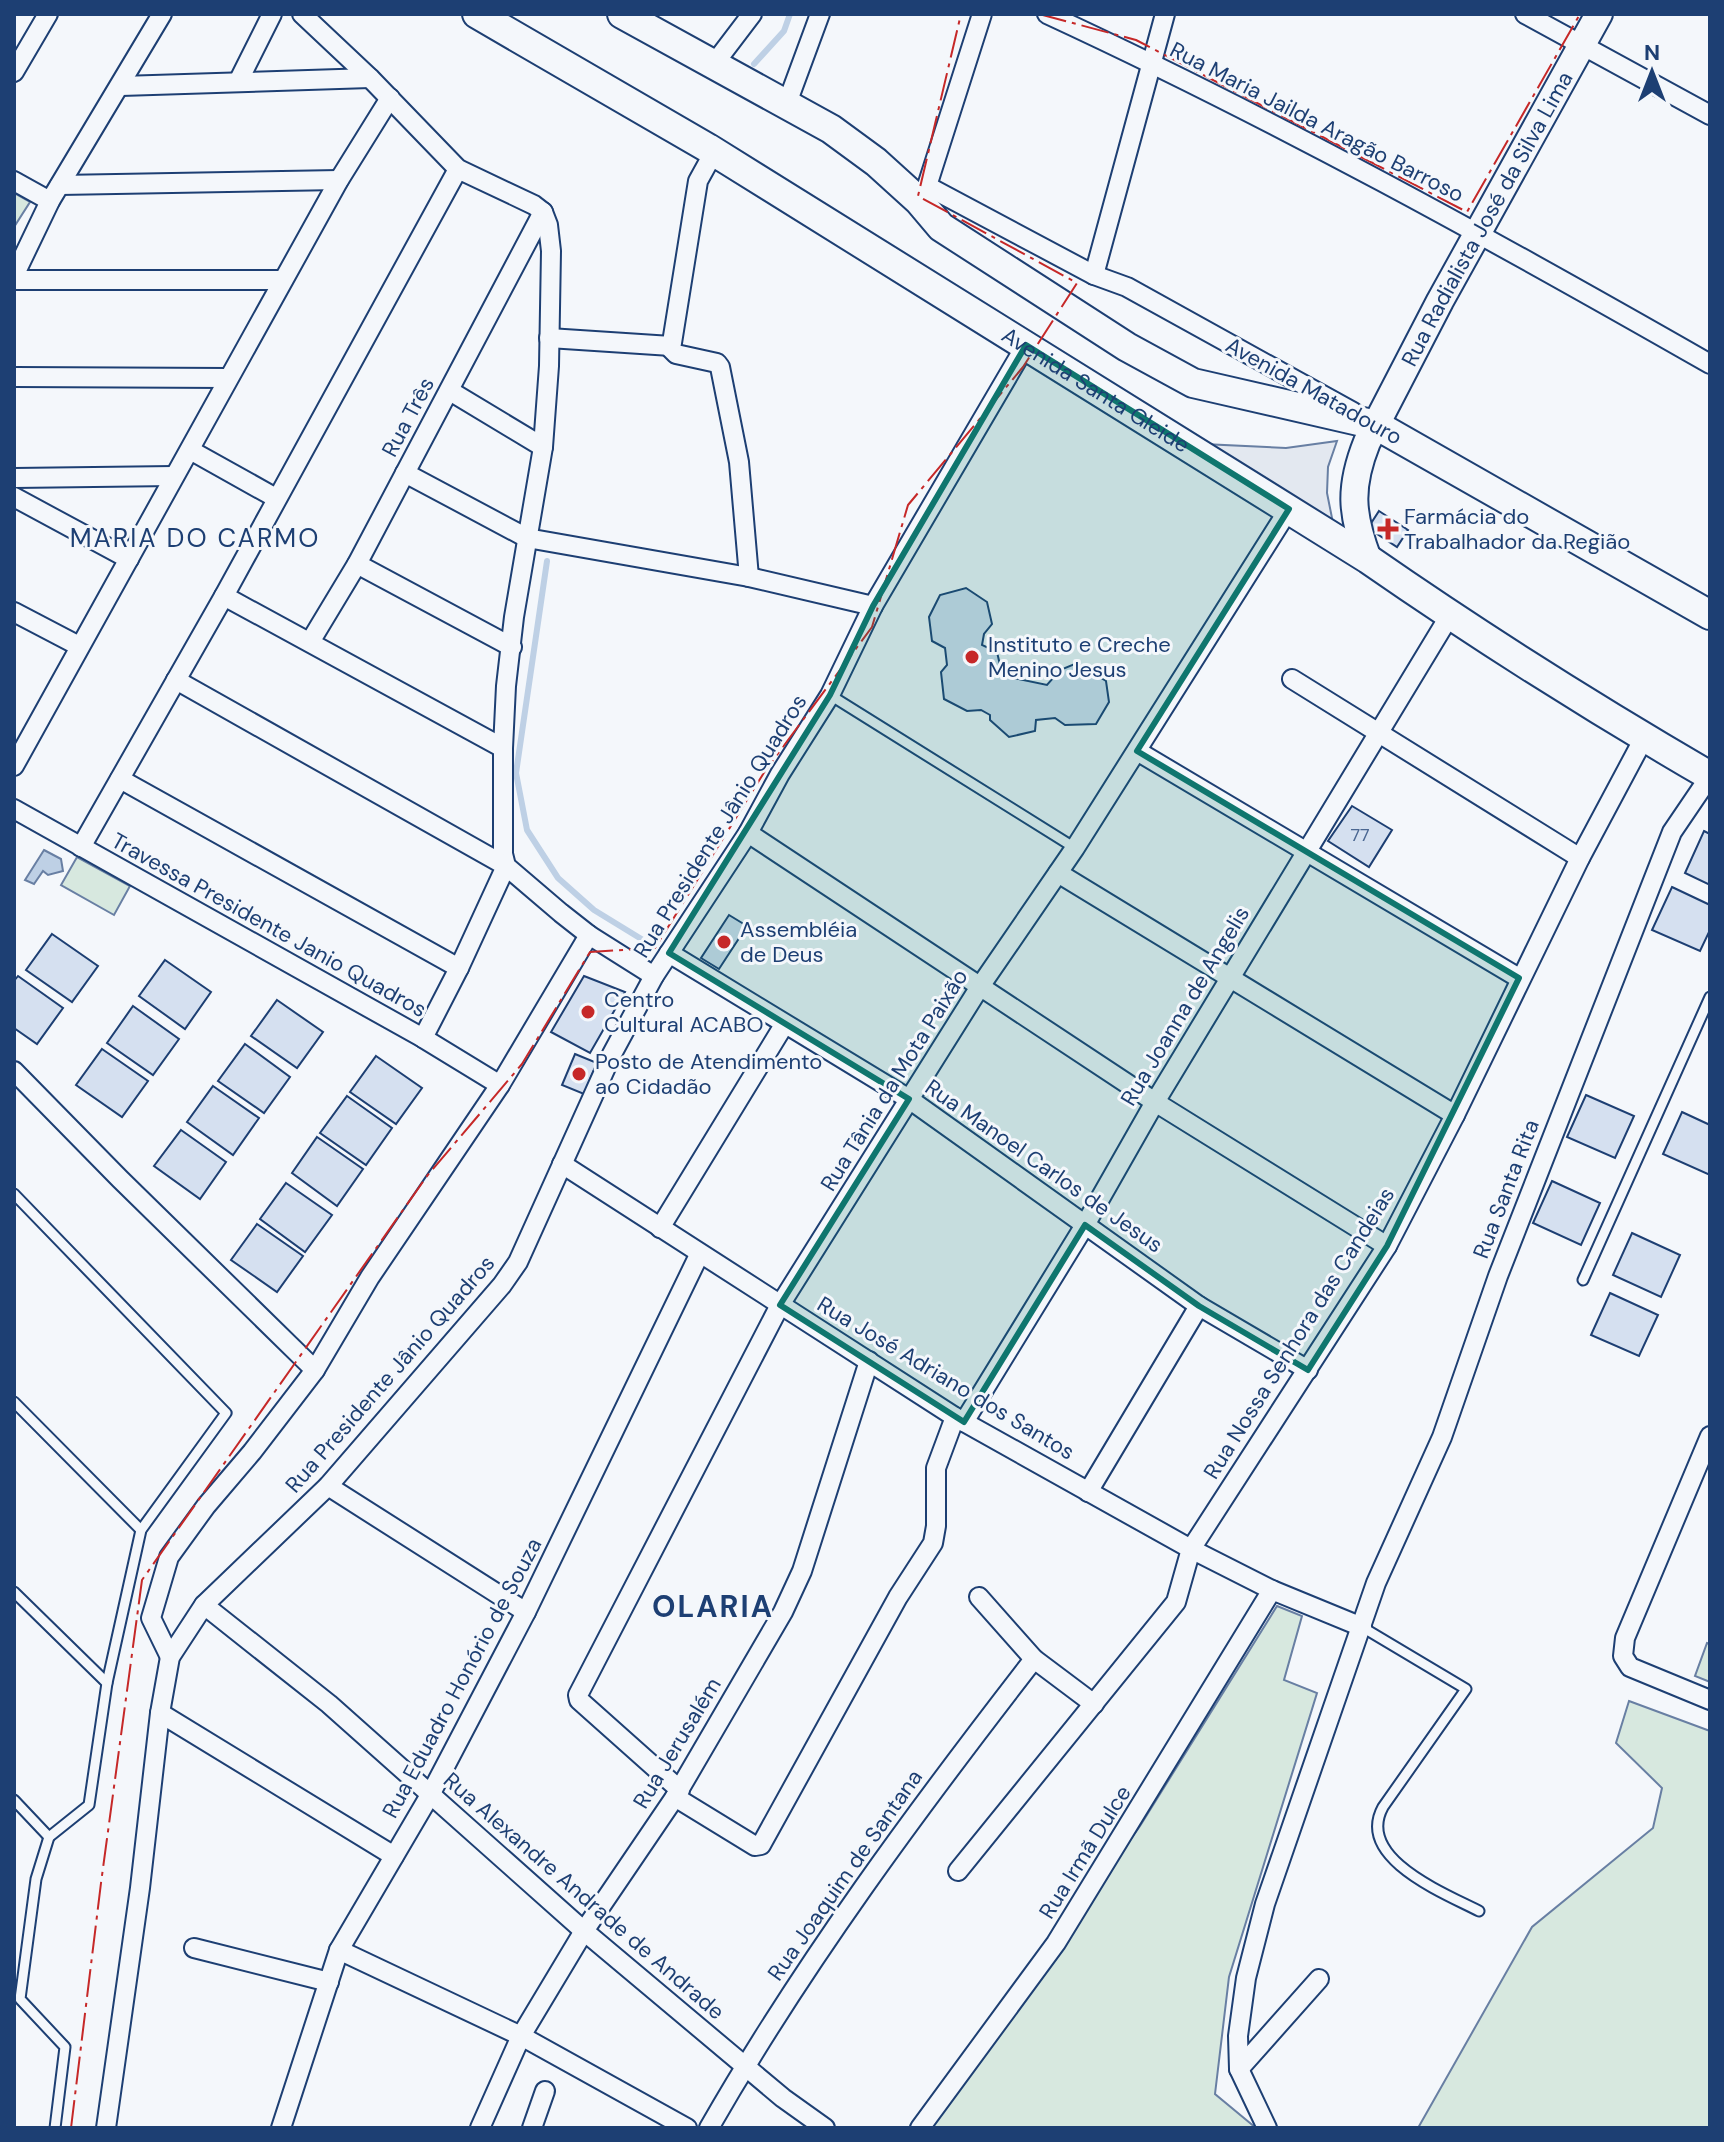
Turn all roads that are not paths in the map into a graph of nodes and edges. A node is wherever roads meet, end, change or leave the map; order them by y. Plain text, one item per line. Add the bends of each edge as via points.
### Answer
1 (48, 14) edge
2 (162, 14) edge
3 (272, 14) edge
4 (302, 14) edge
5 (477, 14) edge
6 (622, 14) edge
7 (752, 14) edge
8 (820, 14) edge
9 (982, 14) edge
10 (1047, 14) edge
11 (1165, 14) edge
12 (1525, 14) edge
13 (1599, 14) edge
14 (1582, 45) junction
15 (1152, 63) junction
16 (714, 64) junction
17 (14, 72) edge
18 (370, 78) junction
19 (238, 82) junction
20 (121, 86) junction
21 (390, 98) junction
22 (786, 106) junction
23 (1710, 115) edge
24 (714, 152) junction
25 (458, 169) junction
26 (339, 180) junction
27 (14, 181) edge
28 (55, 193) junction
29 (923, 194) junction
30 (543, 212) junction
31 (1478, 232) junction
32 (1094, 275) junction
33 (14, 278) edge
34 (283, 280) junction
35 (549, 338) junction
36 (1026, 345) junction
37 (671, 346) junction
38 (1710, 364) edge
39 (14, 377) edge
40 (228, 378) junction
41 (450, 391) junction
42 (1376, 425) junction
43 (543, 447) junction
44 (190, 450) junction
45 (405, 473) junction
46 (174, 476) junction
47 (14, 478) edge
48 (14, 497) edge
49 (276, 498) junction
50 (1289, 509) junction
51 (527, 538) junction
52 (129, 559) junction
53 (1368, 559) junction
54 (357, 564) junction
55 (749, 577) junction
56 (224, 596) junction
57 (873, 606) junction
58 (14, 612) edge
59 (1450, 615) junction
60 (1710, 615) edge
61 (310, 642) junction
62 (79, 646) junction
63 (512, 647) junction
64 (1292, 679) dead end
65 (176, 680) junction
66 (830, 695) junction
67 (22, 732) edge
68 (1380, 733) junction
69 (1644, 738) junction
70 (503, 748) junction
71 (1137, 751) junction
72 (14, 766) edge
73 (1710, 776) edge
74 (120, 779) junction
75 (14, 809) edge
76 (748, 833) junction
77 (81, 847) junction
78 (1075, 848) junction
79 (1306, 852) junction
80 (1580, 858) junction
81 (506, 866) junction
82 (1058, 873) junction
83 (589, 935) junction
84 (669, 953) junction
85 (459, 968) junction
86 (654, 976) junction
87 (1519, 978) junction
88 (1230, 979) junction
89 (981, 985) junction
90 (1710, 997) edge
91 (784, 1025) junction
92 (423, 1038) junction
93 (14, 1071) edge
94 (500, 1085) junction
95 (909, 1099) junction
96 (1155, 1102) junction
97 (1455, 1115) junction
98 (562, 1164) junction
99 (14, 1194) edge
100 (1085, 1225) junction
101 (660, 1228) junction
102 (1387, 1246) junction
103 (699, 1255) junction
104 (1583, 1280) dead end
105 (780, 1305) junction
106 (1199, 1306) junction
107 (869, 1361) junction
108 (315, 1370) junction
109 (1308, 1370) junction
110 (14, 1402) edge
111 (959, 1420) junction
112 (1710, 1436) edge
113 (328, 1486) junction
114 (1088, 1492) junction
115 (141, 1530) junction
116 (1191, 1549) junction
117 (1272, 1590) junction
118 (14, 1592) edge
119 (979, 1597) dead end
120 (204, 1605) junction
121 (526, 1612) junction
122 (1362, 1627) junction
123 (170, 1657) junction
124 (1034, 1659) junction
125 (107, 1683) junction
126 (1710, 1700) edge
127 (1094, 1704) junction
128 (160, 1713) junction
129 (677, 1793) junction
130 (430, 1795) junction
131 (14, 1800) edge
132 (49, 1837) junction
133 (394, 1856) junction
134 (958, 1871) dead end
135 (1479, 1911) dead end
136 (584, 1931) junction
137 (194, 1948) dead end
138 (339, 1950) junction
139 (1319, 1979) dead end
140 (329, 1982) junction
141 (17, 1996) edge
142 (521, 2036) junction
143 (745, 2065) junction
144 (1239, 2069) junction
145 (545, 2091) dead end
146 (55, 2128) edge
147 (106, 2128) edge
148 (281, 2128) edge
149 (480, 2128) edge
150 (532, 2128) edge
151 (687, 2128) edge
152 (709, 2128) edge
153 (825, 2128) edge
154 (920, 2128) edge
155 (1267, 2128) edge

1 - 17 street
2 - 20 street
3 - 19 street
4 - 18 street
5 - 24 main road, Avenida Santa Gleide
6 - 16 main road
7 - 16 street
8 - 22 street
9 - 29 street
10 - 15 street, Rua Maria Jailda Aragão Barroso
11 - 15 street
12 - 14 street
13 - 14 street, Rua Radialista José da Silva Lima
14 - 23 street
14 - 31 street, Rua Radialista José da Silva Lima
15 - 31 street, Rua Maria Jailda Aragão Barroso
15 - 32 street
16 - 22 main road
18 - 19 street
18 - 21 street
19 - 20 street
20 - 28 street
21 - 25 street
21 - 26 street
22 - 29 main road via 831,129
24 - 36 main road, Avenida Santa Gleide
24 - 37 street via 698,181
25 - 30 street
25 - 49 street
26 - 28 street
26 - 34 street
27 - 28 street
28 - 33 street
29 - 32 street, Avenida Matadouro
29 - 42 main road via 941,227 1127,347 1193,383
30 - 35 street via 551,251
30 - 41 street, Rua Três
31 - 38 street, Rua Maria Jailda Aragão Barroso
31 - 42 street, Rua Radialista José da Silva Lima
32 - 42 street, Avenida Matadouro via 1127,287
33 - 34 street
34 - 40 street
35 - 37 street
35 - 43 street
36 - 50 main road, Avenida Santa Gleide
36 - 57 street, Rua Presidente Jânio Quadros
37 - 55 street via 673,353 720,367 739,462
39 - 40 street
40 - 44 street
41 - 43 street
41 - 45 street, Rua Três
42 - 53 street, Rua Radialista José da Silva Lima via 1354,485 1355,518
42 - 60 main road, Avenida Matadouro
43 - 51 street
44 - 46 street
44 - 49 street
45 - 51 street
45 - 54 street, Rua Três
46 - 47 street
46 - 52 street
48 - 52 street
49 - 56 street
50 - 53 main road, Avenida Santa Gleide
50 - 71 street, Rua Tânia da Mota Paixão
51 - 55 street
51 - 63 street
52 - 62 street
53 - 59 main road, Avenida Santa Gleide
54 - 61 street, Rua Três
54 - 63 street
55 - 57 street
56 - 61 street
56 - 65 street
57 - 66 street, Rua Presidente Jânio Quadros
58 - 62 street
59 - 68 street, Rua Joanna de Angelis
59 - 69 main road, Avenida Santa Gleide
61 - 70 street
62 - 67 street
63 - 70 street
64 - 68 street
65 - 74 street
65 - 81 street
66 - 76 street, Rua Presidente Jânio Quadros
66 - 78 lane
67 - 72 street
68 - 79 street, Rua Joanna de Angelis
68 - 80 street
69 - 73 main road, Avenida Santa Gleide
69 - 80 street, Rua Nossa Senhora das Candeias
70 - 81 street
71 - 78 street, Rua Tânia da Mota Paixão
71 - 79 street
73 - 122 street, Rua Santa Rita via 1672,832 1498,1276 1442,1437 1376,1583
74 - 77 street
74 - 85 street
75 - 77 street, Travessa Presidente Janio Quadros
76 - 84 street, Rua Presidente Jânio Quadros
76 - 89 street
77 - 92 street, Travessa Presidente Janio Quadros
78 - 82 street, Rua Tânia da Mota Paixão
79 - 87 street
79 - 88 street, Rua Joanna de Angelis
80 - 87 street, Rua Nossa Senhora das Candeias
81 - 83 street
81 - 85 street
82 - 88 street
82 - 89 street, Rua Tânia da Mota Paixão
83 - 86 street
83 - 94 street
84 - 86 street, Rua Presidente Jânio Quadros
84 - 91 street, Rua Manoel Carlos de Jesus
85 - 92 street
86 - 98 street, Rua Presidente Jânio Quadros
87 - 97 street, Rua Nossa Senhora das Candeias
88 - 96 street, Rua Joanna de Angelis
88 - 97 street
89 - 95 street, Rua Tânia da Mota Paixão
89 - 96 street
90 - 104 lane
91 - 95 street, Rua Manoel Carlos de Jesus
91 - 101 street
92 - 94 street, Travessa Presidente Janio Quadros
93 - 108 street
94 - 108 street via 370,1277
95 - 100 street, Rua Manoel Carlos de Jesus
95 - 105 street, Rua Tânia da Mota Paixão
96 - 100 street, Rua Joanna de Angelis
96 - 102 street
97 - 102 street, Rua Nossa Senhora das Candeias
98 - 101 street, Rua José Adriano dos Santos
98 - 113 street, Rua Presidente Jânio Quadros via 510,1274
99 - 115 lane via 226,1413
100 - 106 street, Rua Manoel Carlos de Jesus
100 - 111 street, Rua Joanna de Angelis
101 - 103 street, Rua José Adriano dos Santos
102 - 109 street, Rua Nossa Senhora das Candeias
103 - 105 street, Rua José Adriano dos Santos
103 - 121 street, Rua Eduadro Honório de Souza
105 - 107 street, Rua José Adriano dos Santos
105 - 129 street, Rua Tânia da Mota Paixão via 577,1698
106 - 109 street, Rua Manoel Carlos de Jesus
106 - 114 street
107 - 111 street, Rua José Adriano dos Santos
107 - 129 street, Rua Jerusalém via 802,1571
108 - 123 street via 206,1506 166,1565 151,1618
109 - 116 street, Rua Nossa Senhora das Candeias
110 - 115 lane
111 - 114 street, Rua José Adriano dos Santos
111 - 129 street, Rua Joanna de Angelis via 936,1468 933,1543 759,1847
112 - 126 street via 1625,1638 1623,1656 1630,1667
113 - 120 street, Rua Presidente Jânio Quadros
113 - 121 street
114 - 116 street, Rua José Adriano dos Santos
115 - 125 lane
116 - 117 street, Rua José Adriano dos Santos
116 - 127 street, Rua Nossa Senhora das Candeias via 1176,1602
117 - 122 street, Rua José Adriano dos Santos
117 - 154 street, Rua Irmã Dulce via 1056,1943
118 - 125 lane
119 - 124 street
120 - 123 street, Rua Presidente Jânio Quadros
120 - 130 street, Rua Alexandre Andrade de Andrade via 313,1691
121 - 130 street, Rua Eduadro Honório de Souza
122 - 135 lane via 1466,1689 1383,1807 1377,1825 1385,1850 1401,1866
122 - 144 street via 1265,1904 1241,2007
123 - 128 street, Rua Presidente Jânio Quadros
124 - 127 street
124 - 143 street, Rua Joaquim de Santana via 886,1853
125 - 132 lane via 89,1805
127 - 134 street, Rua Nossa Senhora das Candeias
128 - 133 street
128 - 147 street, Rua Presidente Jânio Quadros
129 - 136 street, Rua Jerusalém
130 - 133 street, Rua Eduadro Honório de Souza
130 - 136 street, Rua Alexandre Andrade de Andrade
131 - 132 lane
132 - 141 lane via 36,1879
133 - 138 street, Rua Eduadro Honório de Souza
136 - 142 street, Rua Jerusalém
136 - 143 street, Rua Alexandre Andrade de Andrade
137 - 140 street
138 - 140 street, Rua Eduadro Honório de Souza
138 - 142 street
139 - 144 street
140 - 148 street, Rua Eduadro Honório de Souza
141 - 146 lane via 65,2047
142 - 149 street, Rua Jerusalém
142 - 151 street
143 - 152 street, Rua Joaquim de Santana
143 - 153 street, Rua Alexandre Andrade de Andrade
144 - 155 street
145 - 150 street

